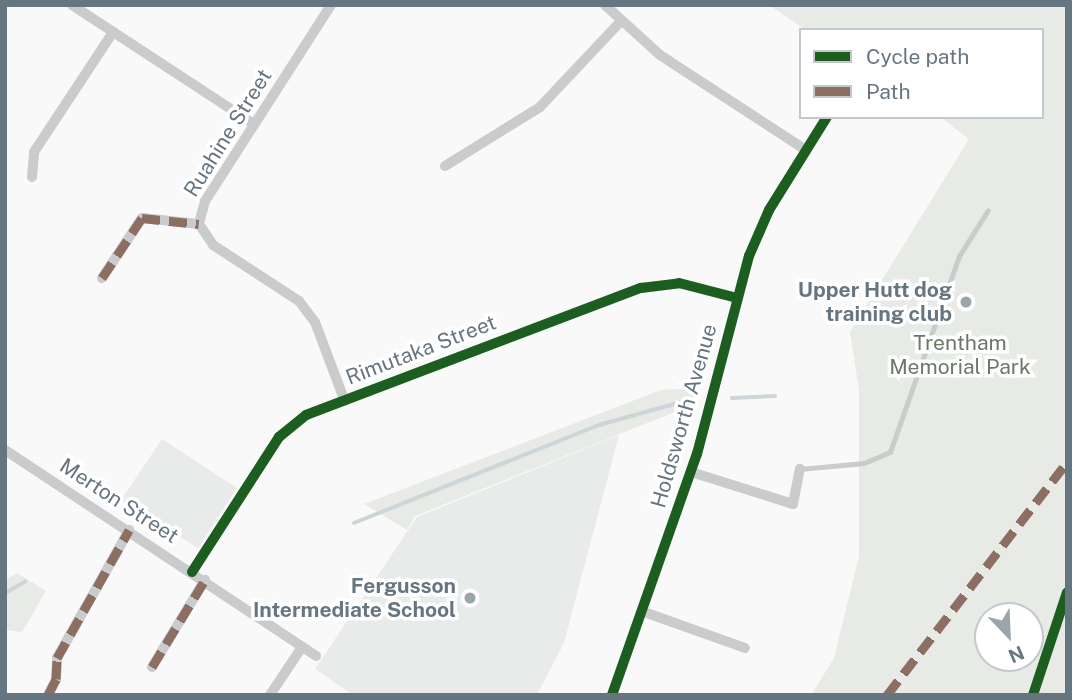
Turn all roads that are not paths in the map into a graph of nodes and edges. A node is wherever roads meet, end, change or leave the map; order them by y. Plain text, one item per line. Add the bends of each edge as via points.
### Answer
1 (72, 5) edge
2 (331, 5) edge
3 (605, 5) edge
4 (621, 21) junction
5 (113, 32) junction
6 (826, 119) edge
7 (254, 124) junction
8 (806, 150) junction
9 (445, 166) dead end
10 (32, 177) dead end
11 (988, 211) dead end
12 (199, 224) junction
13 (102, 278) dead end
14 (737, 298) junction
15 (344, 399) junction
16 (5, 450) edge
17 (800, 470) joint
18 (691, 472) junction
19 (129, 530) junction
20 (192, 572) junction
21 (205, 580) junction
22 (644, 612) junction
23 (302, 647) junction
24 (744, 648) dead end
25 (316, 656) dead end
26 (152, 667) dead end
27 (48, 695) edge
28 (270, 695) edge
29 (612, 695) edge

1 - 5 street
2 - 7 street, Ruahine Street
3 - 4 street
4 - 8 street via 660,55
4 - 9 street via 540,107
5 - 7 street
5 - 10 street via 34,152
6 - 8 street, Holdsworth Avenue
7 - 12 street, Ruahine Street via 205,201
8 - 14 street, Holdsworth Avenue via 769,210
11 - 17 lane via 959,256 890,452 864,463
12 - 13 street via 142,218
12 - 15 street, Ruahine Street via 214,245 299,301 315,321
14 - 15 street, Rimutaka Street via 679,283 641,288
14 - 18 street, Holdsworth Avenue
15 - 20 street, Rimutaka Street via 306,415 279,437
16 - 19 street, Merton Street
17 - 18 street via 793,503
18 - 22 street, Holdsworth Avenue
19 - 20 street, Merton Street
19 - 27 street via 57,658 56,679
20 - 21 street, Merton Street
21 - 23 street, Merton Street
21 - 26 street
22 - 24 street
22 - 29 street, Holdsworth Avenue
23 - 25 street, Merton Street
23 - 28 street

